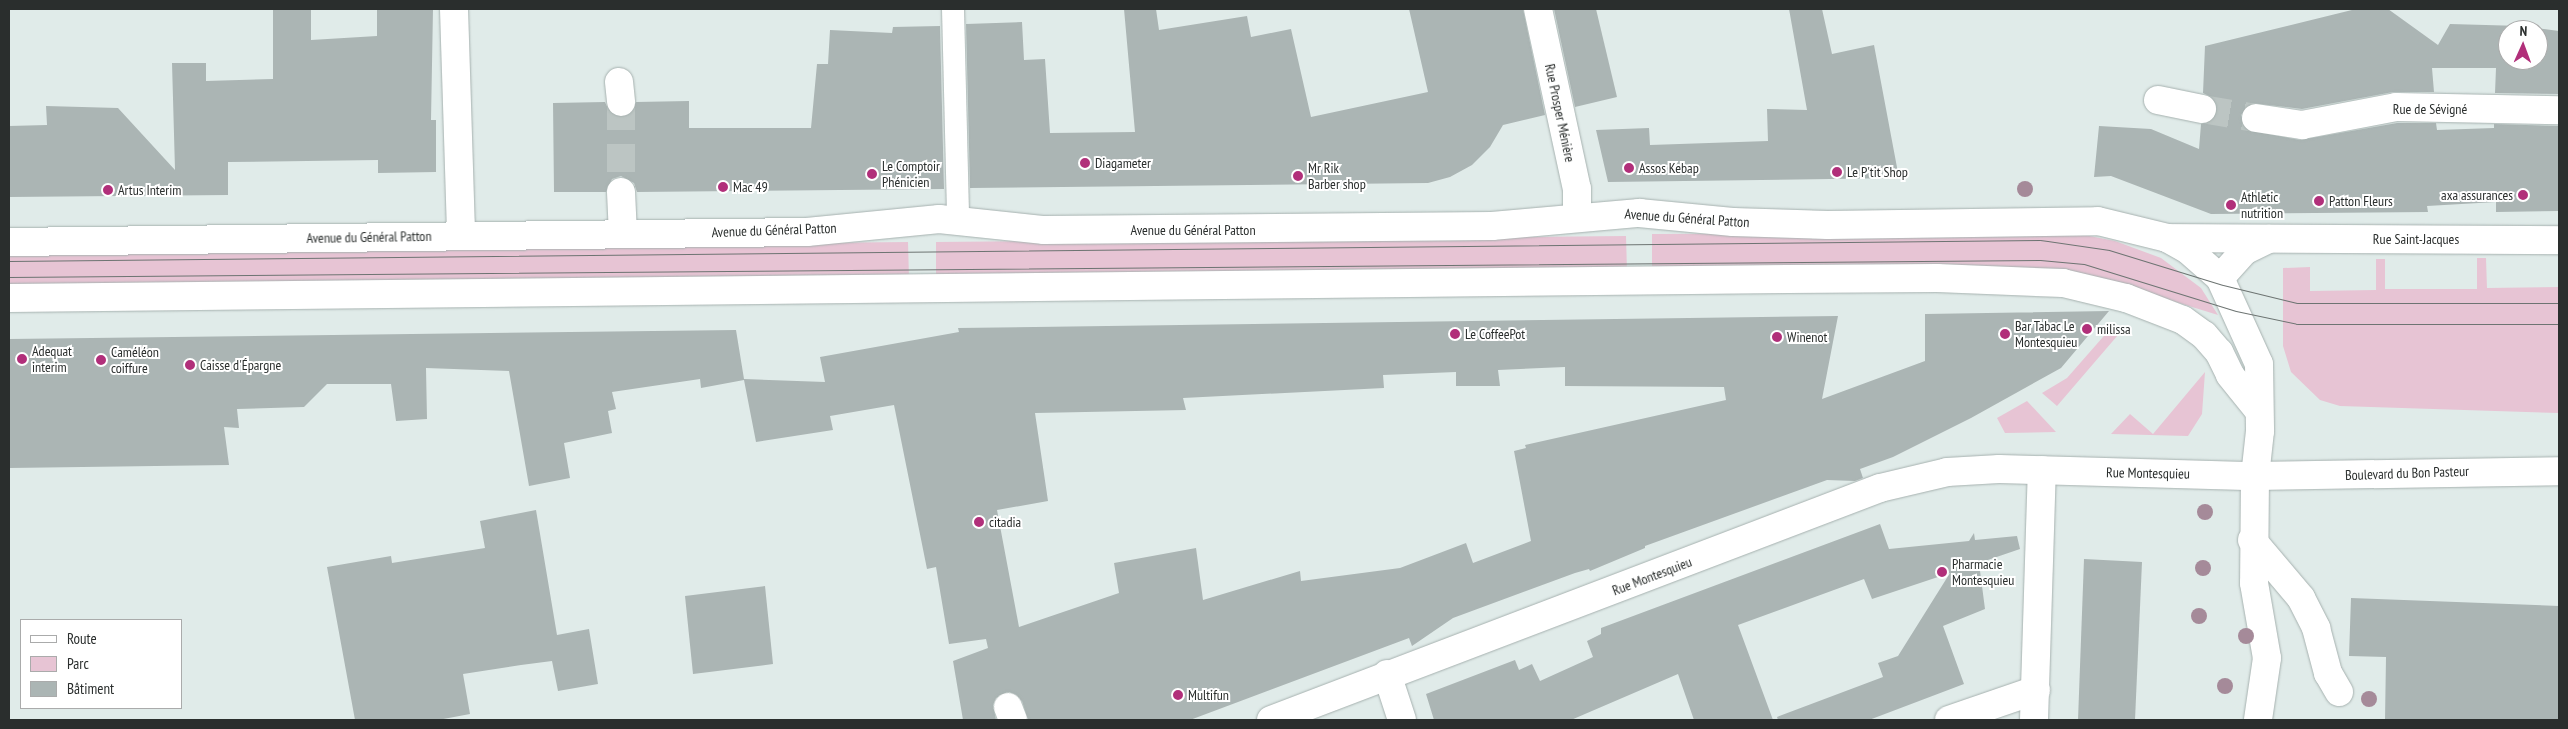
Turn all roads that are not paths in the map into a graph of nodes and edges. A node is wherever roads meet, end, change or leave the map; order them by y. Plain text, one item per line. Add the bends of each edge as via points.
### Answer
1 (454, 9) edge
2 (953, 9) edge
3 (1538, 9) edge
4 (2158, 100) dead end
5 (2202, 109) tunnel mouth
6 (2559, 110) edge
7 (2256, 118) tunnel mouth
8 (622, 192) tunnel mouth
9 (1576, 218) junction
10 (958, 220) junction
11 (623, 234) junction
12 (461, 236) junction
13 (2166, 238) junction
14 (2273, 238) junction
15 (2559, 240) edge
16 (9, 242) edge
17 (2220, 278) junction
18 (9, 298) edge
19 (2259, 411) junction
20 (2042, 470) junction
21 (2559, 471) edge
22 (2255, 476) junction
23 (2252, 540) junction
24 (1388, 674) junction
25 (2036, 690) junction
26 (2339, 692) dead end
27 (1271, 720) edge
28 (1402, 720) edge
29 (1949, 720) edge
30 (2034, 720) edge
31 (2258, 720) edge

1 - 12 street
2 - 10 lane
3 - 9 street, Rue Prosper Ménière via 1577,189
4 - 5 street
6 - 7 street, Rue de Sévigné via 2396,107 2302,125
8 - 11 street
9 - 10 street, Avenue du Général Patton via 1492,226 1223,230 1044,230
9 - 13 street, Avenue du Général Patton via 1639,213 1733,222 1828,225 2098,221
10 - 11 street, Avenue du Général Patton via 923,220 807,232
11 - 12 street, Avenue du Général Patton
12 - 16 street, Avenue du Général Patton
13 - 14 street, Rue Saint-Jacques
13 - 17 street, Avenue du Général Patton via 2187,249
14 - 15 street, Rue Saint-Jacques
14 - 17 street, Rue Saint-Jacques via 2244,251
17 - 19 street, Avenue du Général Patton via 2259,364
18 - 19 street via 1787,279 1937,278 2063,283 2126,298 2183,320 2204,335 2219,352 2230,375
19 - 22 street, Avenue du Général Patton
20 - 22 street, Rue Montesquieu
20 - 24 street, Rue Montesquieu via 1947,472 1880,488
20 - 25 street
21 - 22 street, Boulevard du Bon Pasteur
22 - 23 street, Avenue du Général Patton
23 - 26 street via 2301,598 2316,628 2328,673
23 - 31 street, Avenue du Général Patton via 2254,583 2267,658
24 - 27 street, Rue Montesquieu
24 - 28 street
25 - 29 street
25 - 30 street

